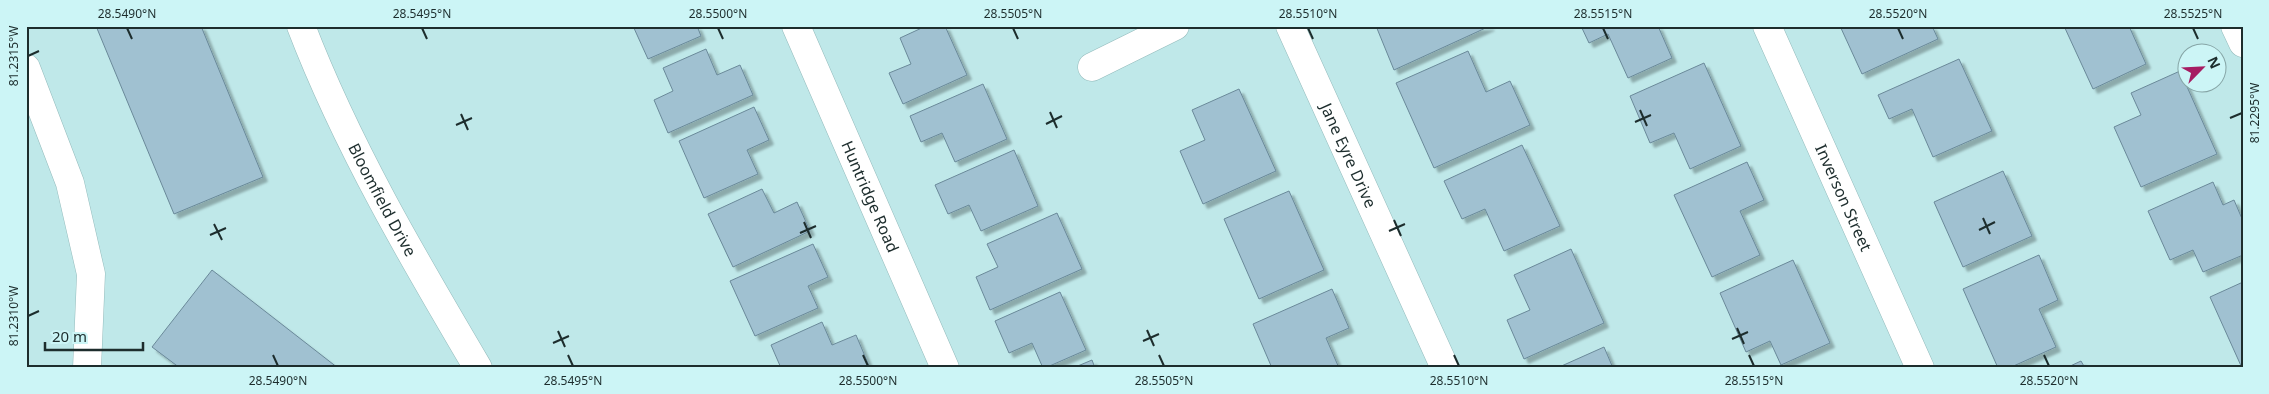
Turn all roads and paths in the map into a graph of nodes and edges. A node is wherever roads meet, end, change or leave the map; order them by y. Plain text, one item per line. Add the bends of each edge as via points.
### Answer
1 (301, 26) edge
2 (796, 26) edge
3 (1175, 26) edge
4 (1290, 26) edge
5 (1767, 26) edge
6 (2235, 26) edge
7 (2243, 43) edge
8 (1092, 67) dead end
9 (26, 68) edge
10 (87, 368) edge
11 (478, 368) edge
12 (944, 368) edge
13 (1445, 368) edge
14 (1920, 368) edge

1 - 11 street, Bloomfield Drive via 322,81 404,240
2 - 12 street, Huntridge Road
3 - 8 street
4 - 13 street, Jane Eyre Drive
5 - 14 street, Inverson Street
6 - 7 street
9 - 10 street via 70,183 91,274

